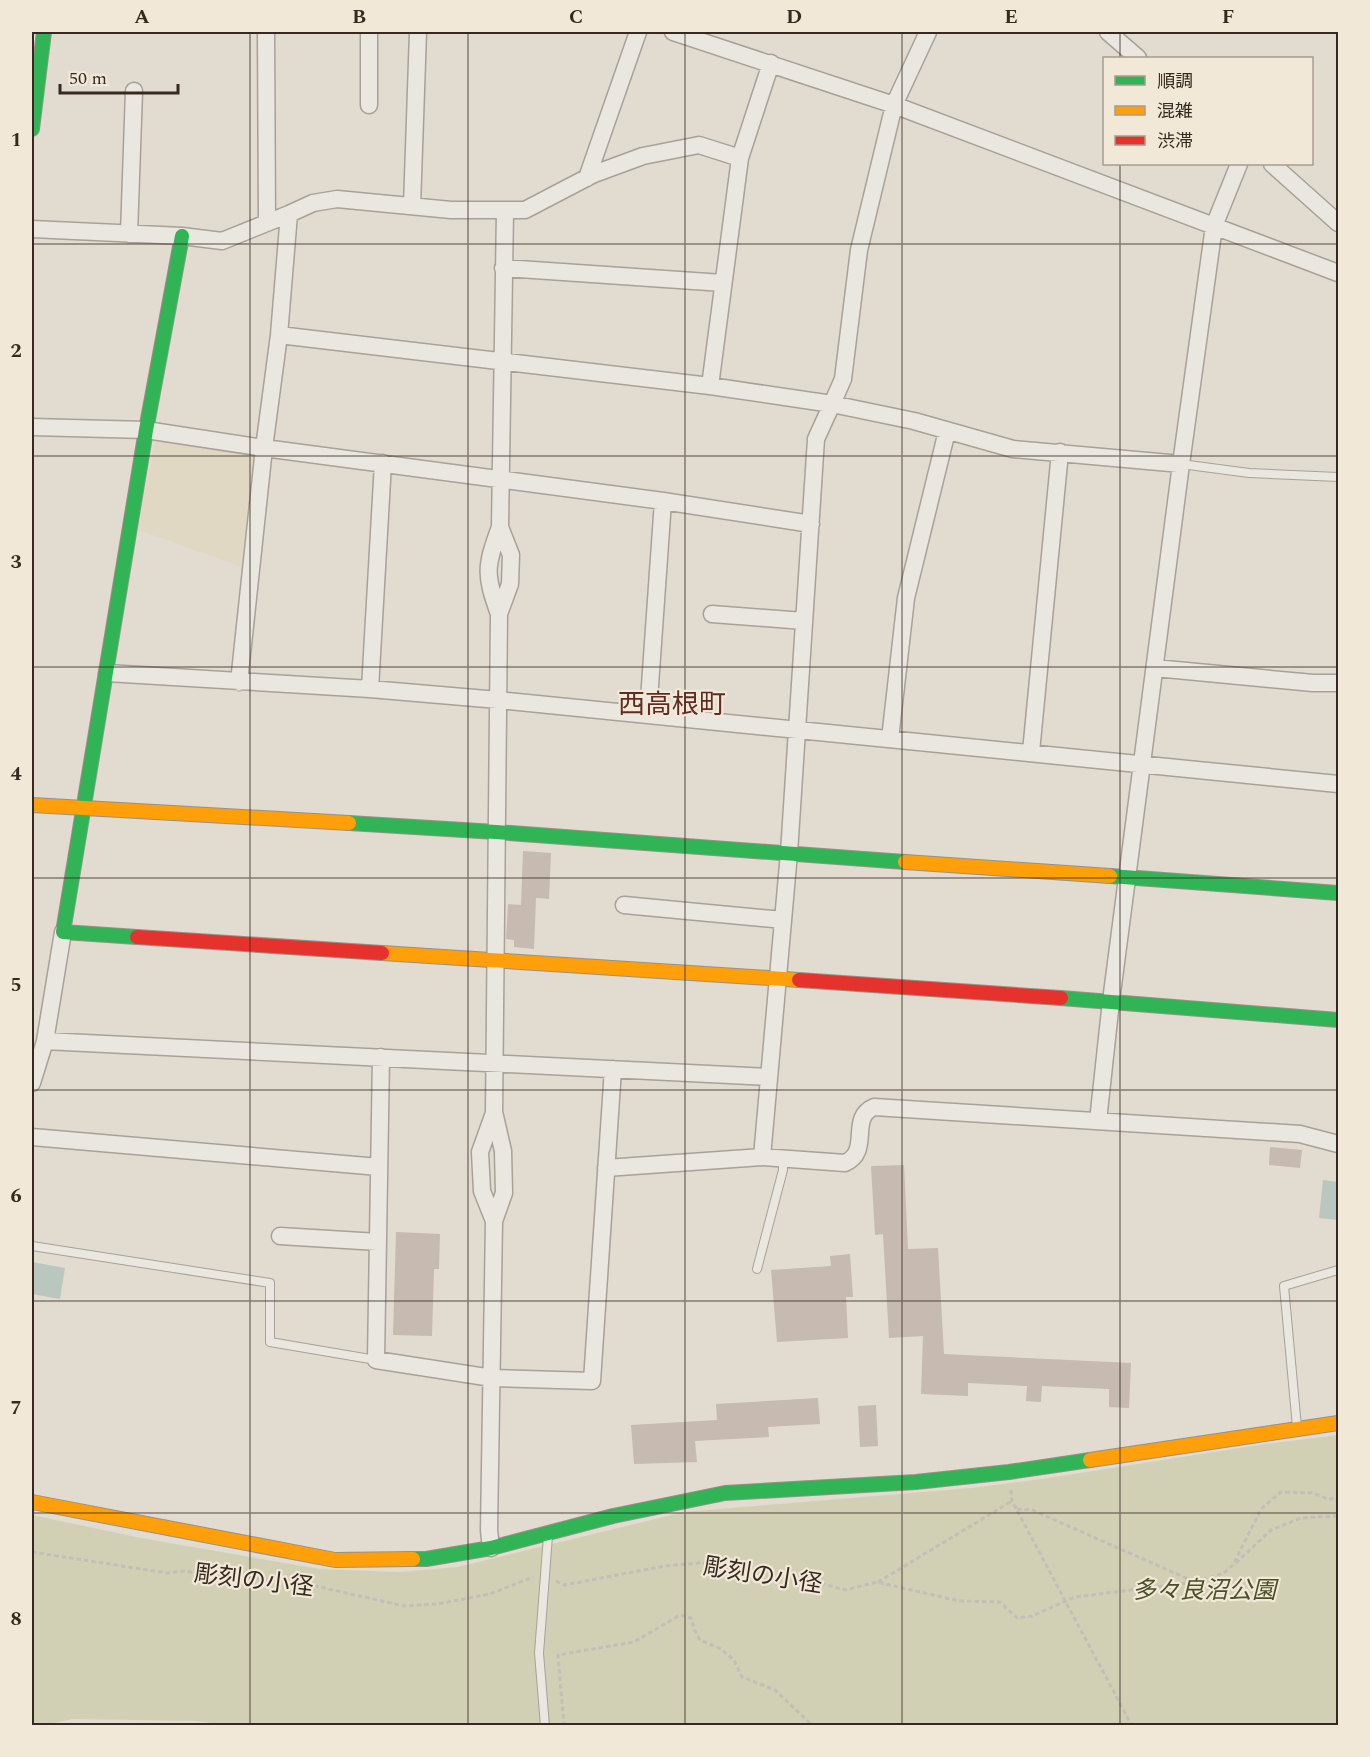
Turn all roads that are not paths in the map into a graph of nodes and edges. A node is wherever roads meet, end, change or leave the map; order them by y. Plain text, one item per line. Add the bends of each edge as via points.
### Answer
1 (44, 32) edge
2 (266, 32) edge
3 (369, 32) edge
4 (418, 32) edge
5 (638, 32) edge
6 (673, 32) edge
7 (928, 32) edge
8 (1108, 32) edge
9 (1137, 57) edge
10 (771, 63) junction
11 (134, 91) dead end
12 (369, 105) dead end
13 (894, 105) junction
14 (32, 129) edge
15 (740, 158) junction
16 (1239, 165) edge
17 (1273, 165) edge
18 (587, 178) junction
19 (412, 206) junction
20 (505, 211) junction
21 (289, 213) junction
22 (267, 223) junction
23 (1338, 223) edge
24 (1214, 226) junction
25 (32, 229) edge
26 (129, 234) junction
27 (182, 236) junction
28 (503, 268) junction
29 (1338, 273) edge
30 (723, 283) junction
31 (279, 335) junction
32 (502, 361) junction
33 (710, 386) junction
34 (831, 404) junction
35 (32, 428) edge
36 (146, 430) junction
37 (947, 431) junction
38 (264, 448) junction
39 (1060, 453) junction
40 (383, 463) junction
41 (1181, 464) junction
42 (1338, 477) edge
43 (501, 480) junction
44 (663, 501) junction
45 (811, 524) junction
46 (712, 614) dead end
47 (804, 621) junction
48 (1155, 668) junction
49 (107, 673) junction
50 (239, 682) junction
51 (1338, 683) edge
52 (370, 689) junction
53 (498, 700) junction
54 (648, 714) junction
55 (797, 730) junction
56 (890, 739) junction
57 (1031, 752) junction
58 (1142, 765) junction
59 (1338, 784) edge
60 (32, 805) edge
61 (83, 808) junction
62 (496, 832) junction
63 (789, 854) junction
64 (1128, 877) junction
65 (1338, 893) edge
66 (624, 905) dead end
67 (783, 920) junction
68 (63, 933) junction
69 (494, 959) junction
70 (779, 980) junction
71 (1111, 1001) junction
72 (1338, 1020) edge
73 (45, 1041) junction
74 (381, 1057) junction
75 (495, 1062) junction
76 (613, 1069) junction
77 (769, 1077) junction
78 (32, 1083) edge
79 (1098, 1121) junction
80 (32, 1137) edge
81 (1338, 1144) edge
82 (762, 1157) junction
83 (783, 1157) junction
84 (379, 1167) junction
85 (606, 1168) junction
86 (279, 1236) dead end
87 (378, 1242) junction
88 (32, 1246) edge
89 (756, 1269) dead end
90 (1338, 1270) edge
91 (376, 1360) junction
92 (492, 1378) junction
93 (1338, 1423) edge
94 (1297, 1428) junction
95 (32, 1502) edge
96 (549, 1533) junction
97 (491, 1548) junction
98 (545, 1725) edge

1 - 14 main road
2 - 22 street
3 - 12 street
4 - 19 street
5 - 18 street
6 - 10 street
7 - 13 street
8 - 9 street
10 - 13 street
10 - 15 street
11 - 26 street
13 - 24 street
13 - 34 street via 859,250 843,379
15 - 18 street via 699,145 643,156
15 - 30 street
16 - 24 street
17 - 23 street
18 - 20 street via 525,210
19 - 20 street
19 - 21 street via 337,199
20 - 28 street
21 - 22 street
21 - 31 street
22 - 27 street via 222,241
24 - 29 street
24 - 41 street
25 - 26 street
26 - 27 street
27 - 36 main road
28 - 30 street
28 - 32 street
30 - 33 street
31 - 32 street
31 - 38 street
32 - 33 street
32 - 43 street
33 - 34 street
34 - 37 street
34 - 45 street via 816,439
35 - 36 street
36 - 38 street
36 - 49 main road
37 - 39 street via 1013,448
37 - 56 street via 906,598
38 - 40 street
38 - 50 street
39 - 41 street
39 - 57 street
40 - 43 street
40 - 52 street
41 - 42 lane via 1249,473
41 - 48 street
43 - 44 street
43 - 53 street via 500,528 489,556 488,584 499,614
44 - 45 street
44 - 54 street
45 - 47 street
46 - 47 street
47 - 55 street
48 - 51 street
48 - 58 street
49 - 50 street
49 - 61 main road
50 - 52 street
52 - 53 street
53 - 54 street
53 - 62 street
54 - 55 street
55 - 56 street
55 - 63 street
56 - 57 street
57 - 58 street
58 - 59 street
58 - 64 street
60 - 61 main road
61 - 62 main road
61 - 68 main road
62 - 63 main road
62 - 69 street
63 - 64 main road
63 - 67 street
64 - 65 main road
64 - 71 street
66 - 67 street
67 - 70 street
68 - 69 main road
68 - 73 street
69 - 70 main road
69 - 75 street
70 - 71 main road
70 - 77 street
71 - 72 main road
71 - 79 street
73 - 74 street
73 - 78 street
74 - 75 street
74 - 84 street
75 - 76 street
75 - 92 street via 494,1112 480,1152 482,1191 494,1221
76 - 77 street
76 - 85 street
77 - 82 street
79 - 81 street via 1300,1134
79 - 83 street via 874,1107 862,1116 854,1159 845,1163
80 - 84 street
82 - 83 street
82 - 85 street
83 - 89 lane via 783,1170
84 - 87 street
85 - 92 street via 592,1381
86 - 87 street
87 - 91 street
88 - 91 lane via 270,1283 270,1342
90 - 94 lane via 1284,1286
91 - 92 street
92 - 97 street
93 - 94 main road
94 - 96 main road via 1009,1472 870,1486 725,1493
95 - 97 main road via 335,1560 426,1559
96 - 97 main road
96 - 98 lane via 539,1653

